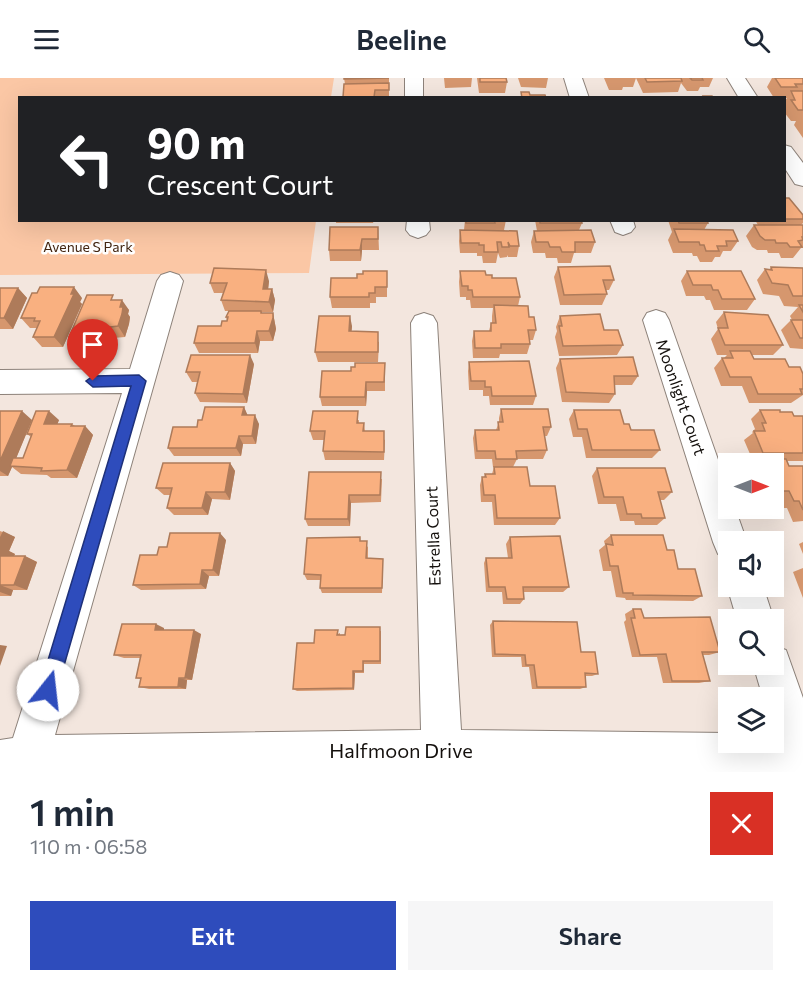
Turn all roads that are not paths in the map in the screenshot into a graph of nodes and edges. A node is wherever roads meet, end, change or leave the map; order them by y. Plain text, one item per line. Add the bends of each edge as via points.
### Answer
1 (414, 78) edge
2 (573, 78) edge
3 (736, 78) edge
4 (414, 96) edge
5 (579, 96) edge
6 (748, 96) edge
7 (786, 154) edge
8 (803, 179) edge
9 (170, 281) dead end
10 (656, 320) dead end
11 (424, 323) dead end
12 (139, 381) junction
13 (0, 382) edge
14 (726, 531) edge
15 (776, 675) edge
16 (442, 750) junction
17 (802, 754) edge
18 (14, 758) edge

1 - 4 street
2 - 5 street
3 - 6 street
7 - 8 street
9 - 12 street
10 - 14 street, Moonlight Court
11 - 16 street, Estrella Court
12 - 13 street
12 - 18 street
15 - 17 street
16 - 17 street, Halfmoon Drive
16 - 18 street, Halfmoon Drive

